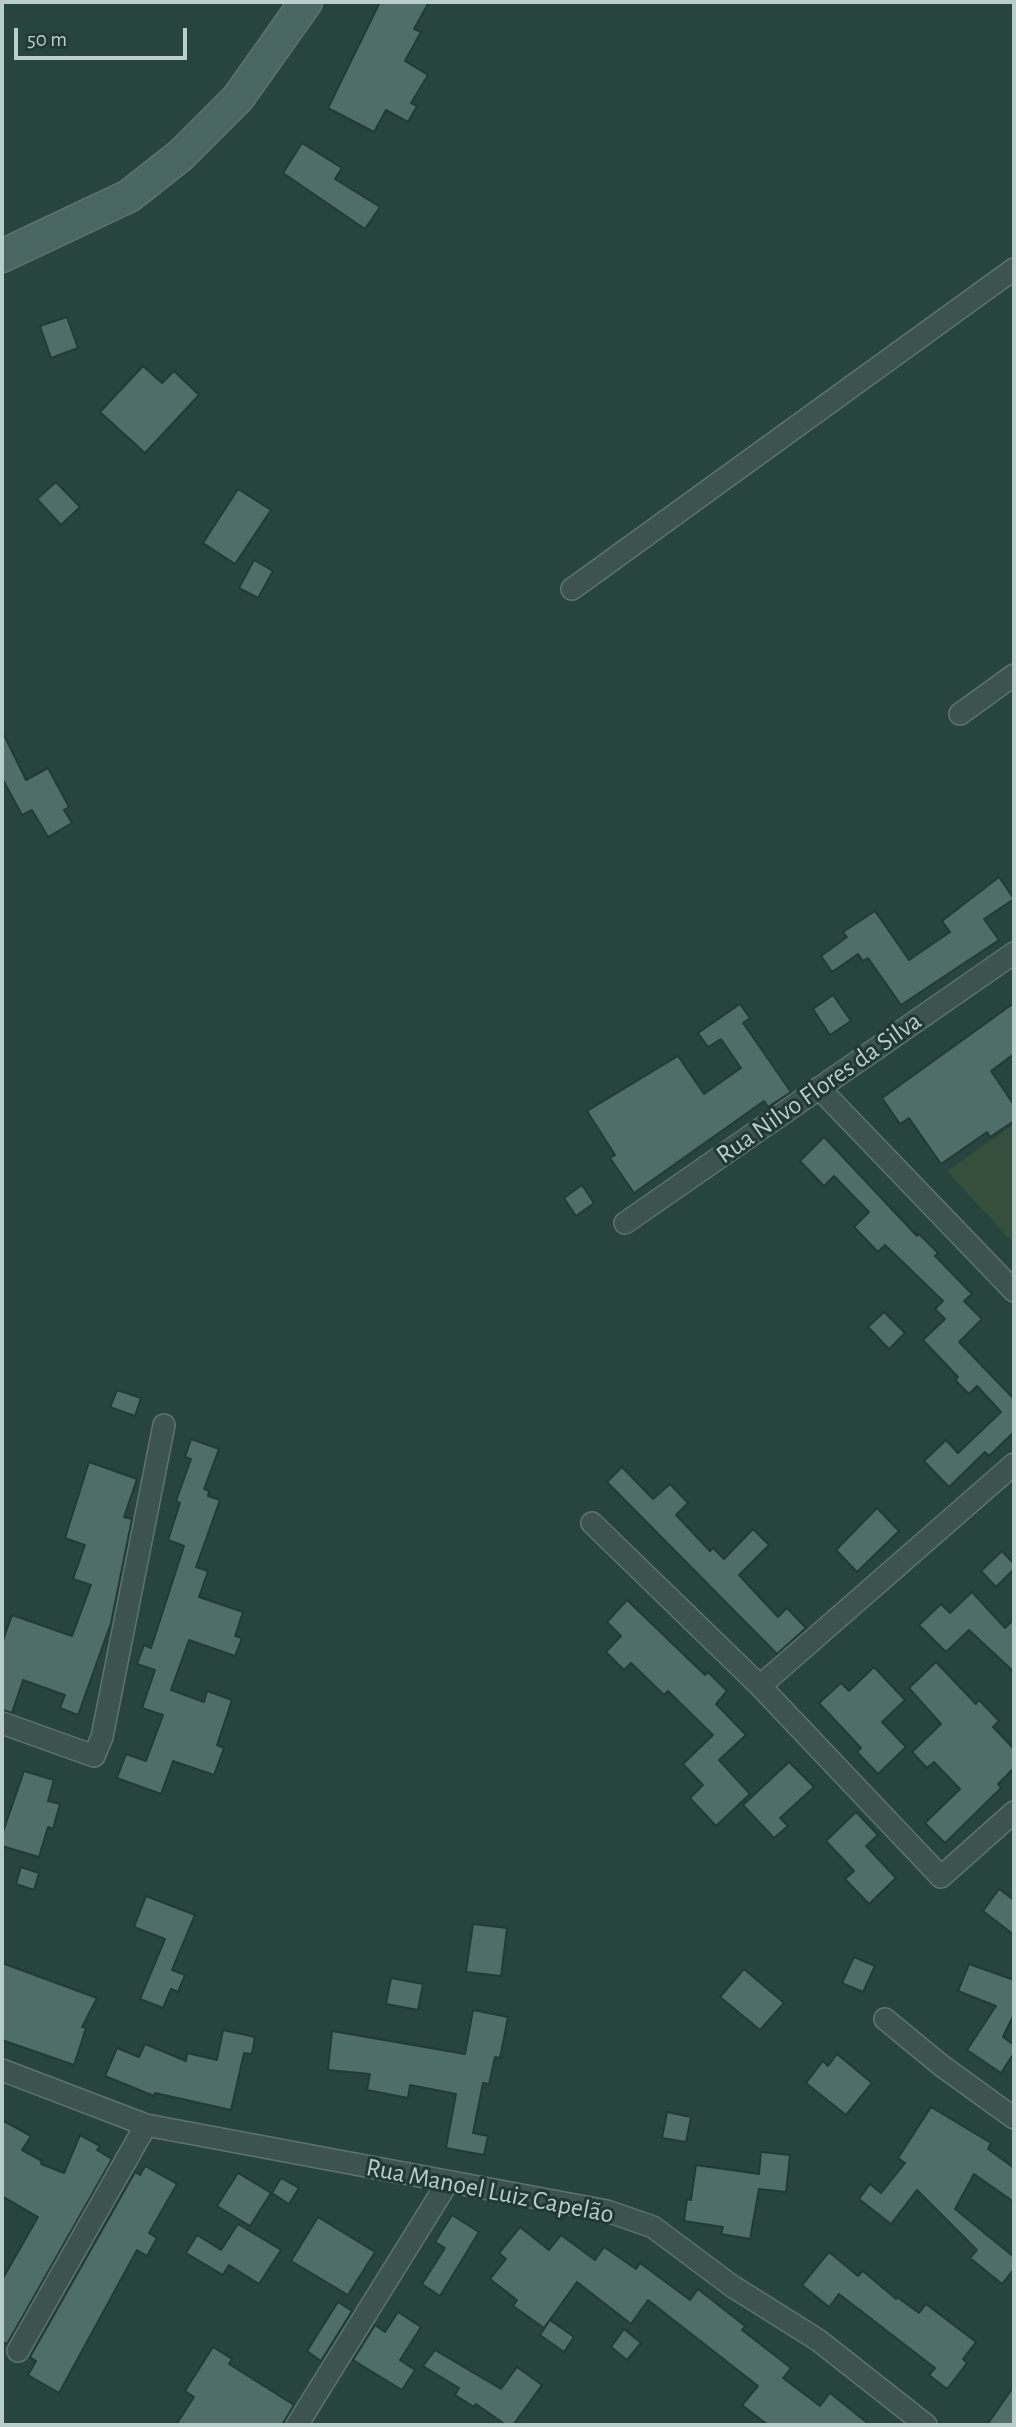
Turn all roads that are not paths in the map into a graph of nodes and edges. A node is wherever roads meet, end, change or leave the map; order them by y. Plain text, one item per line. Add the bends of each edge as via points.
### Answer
1 (306, 2) edge
2 (2, 256) edge
3 (1014, 269) edge
4 (572, 589) dead end
5 (1014, 675) edge
6 (960, 714) dead end
7 (1014, 953) edge
8 (819, 1088) junction
9 (625, 1223) dead end
10 (1014, 1291) edge
11 (164, 1425) dead end
12 (1014, 1464) edge
13 (592, 1523) dead end
14 (760, 1686) junction
15 (2, 1723) edge
16 (1014, 1812) edge
17 (885, 2019) dead end
18 (2, 2070) edge
19 (1014, 2118) edge
20 (146, 2125) junction
21 (448, 2182) junction
22 (18, 2351) dead end
23 (297, 2425) edge
24 (926, 2425) edge

1 - 2 street via 238,97 181,155 129,196
3 - 4 street
5 - 6 street
7 - 8 street, Rua Nilvo Flores da Silva
8 - 9 street, Rua Nilvo Flores da Silva
8 - 10 street
11 - 15 street via 102,1737 94,1756
12 - 14 street
13 - 14 street
14 - 16 street via 941,1877
17 - 19 street
18 - 20 street, Rua Manoel Luiz Capelão
20 - 21 street, Rua Manoel Luiz Capelão
20 - 22 street
21 - 23 street
21 - 24 street, Rua Manoel Luiz Capelão via 607,2211 653,2227 732,2286 818,2340

